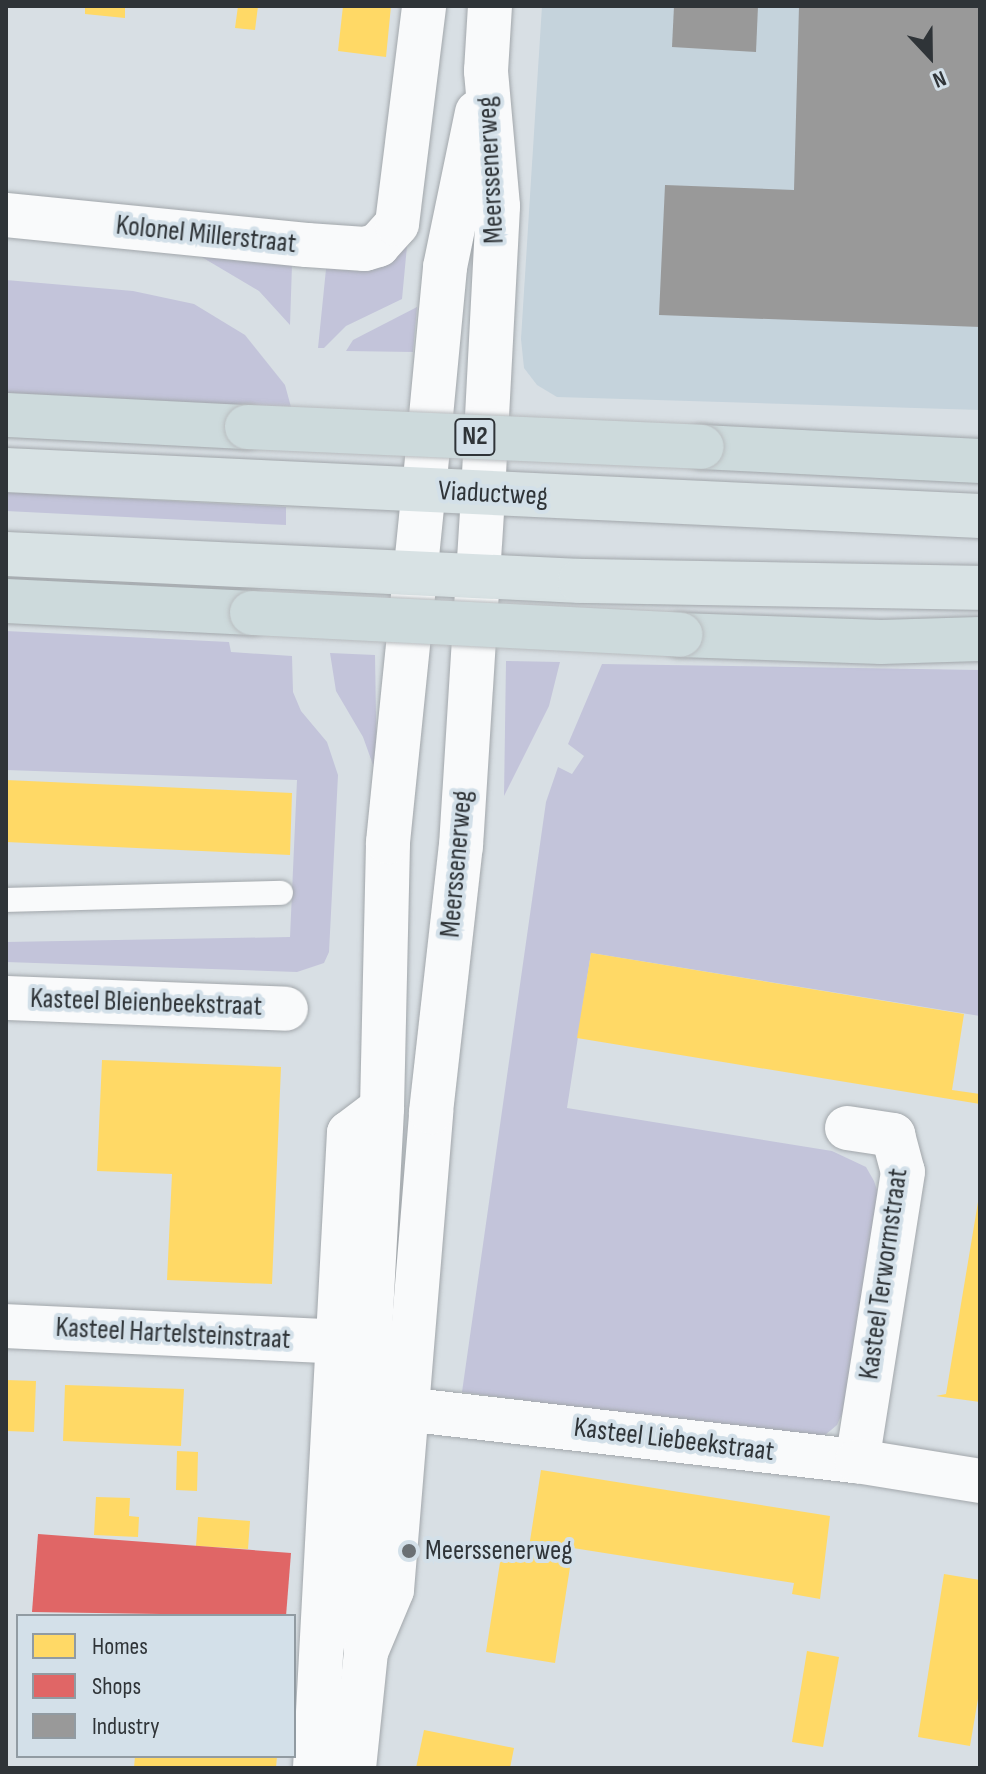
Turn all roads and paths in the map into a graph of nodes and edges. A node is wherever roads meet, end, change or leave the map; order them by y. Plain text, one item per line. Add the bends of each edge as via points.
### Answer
1 (424, 6) edge
2 (490, 6) edge
3 (486, 71) junction
4 (6, 215) edge
5 (6, 415) edge
6 (980, 461) edge
7 (6, 470) edge
8 (424, 490) junction
9 (483, 493) junction
10 (980, 516) edge
11 (6, 554) edge
12 (414, 574) junction
13 (477, 577) junction
14 (980, 588) edge
15 (6, 601) edge
16 (980, 639) edge
17 (281, 893) dead end
18 (6, 900) edge
19 (6, 998) edge
20 (286, 1009) dead end
21 (382, 1108) junction
22 (847, 1128) dead end
23 (6, 1326) edge
24 (340, 1342) junction
25 (386, 1407) junction
26 (857, 1461) junction
27 (980, 1481) edge
28 (315, 1768) edge
29 (354, 1768) edge

1 - 4 street, Kolonel Millerstraat via 397,224 378,245 307,245
2 - 3 street, Meerssenerweg
3 - 8 street, Meerssenerweg via 445,267
3 - 9 street, Meerssenerweg via 498,206
5 - 6 highway, N2, bridge
7 - 8 main road, Viaductweg
8 - 9 main road, Viaductweg
8 - 12 street, Meerssenerweg
9 - 10 main road, Viaductweg
9 - 13 street, Meerssenerweg
11 - 12 main road
12 - 13 main road
12 - 21 street, Meerssenerweg via 388,842
13 - 14 main road
13 - 25 street, Meerssenerweg via 461,846
15 - 16 highway, bridge via 680,635 881,642
17 - 18 lane
19 - 20 street, Kasteel Bleienbeekstraat
21 - 24 street via 349,1133
21 - 25 street, Meerssenerweg
22 - 26 street, Kasteel Terwormstraat via 893,1135 903,1172
23 - 24 street, Kasteel Hartelsteinstraat
24 - 28 street
25 - 26 street, Kasteel Liebeekstraat
25 - 29 street, Meerssenerweg via 392,1590 366,1652
26 - 27 street, Kasteel Liebeekstraat

